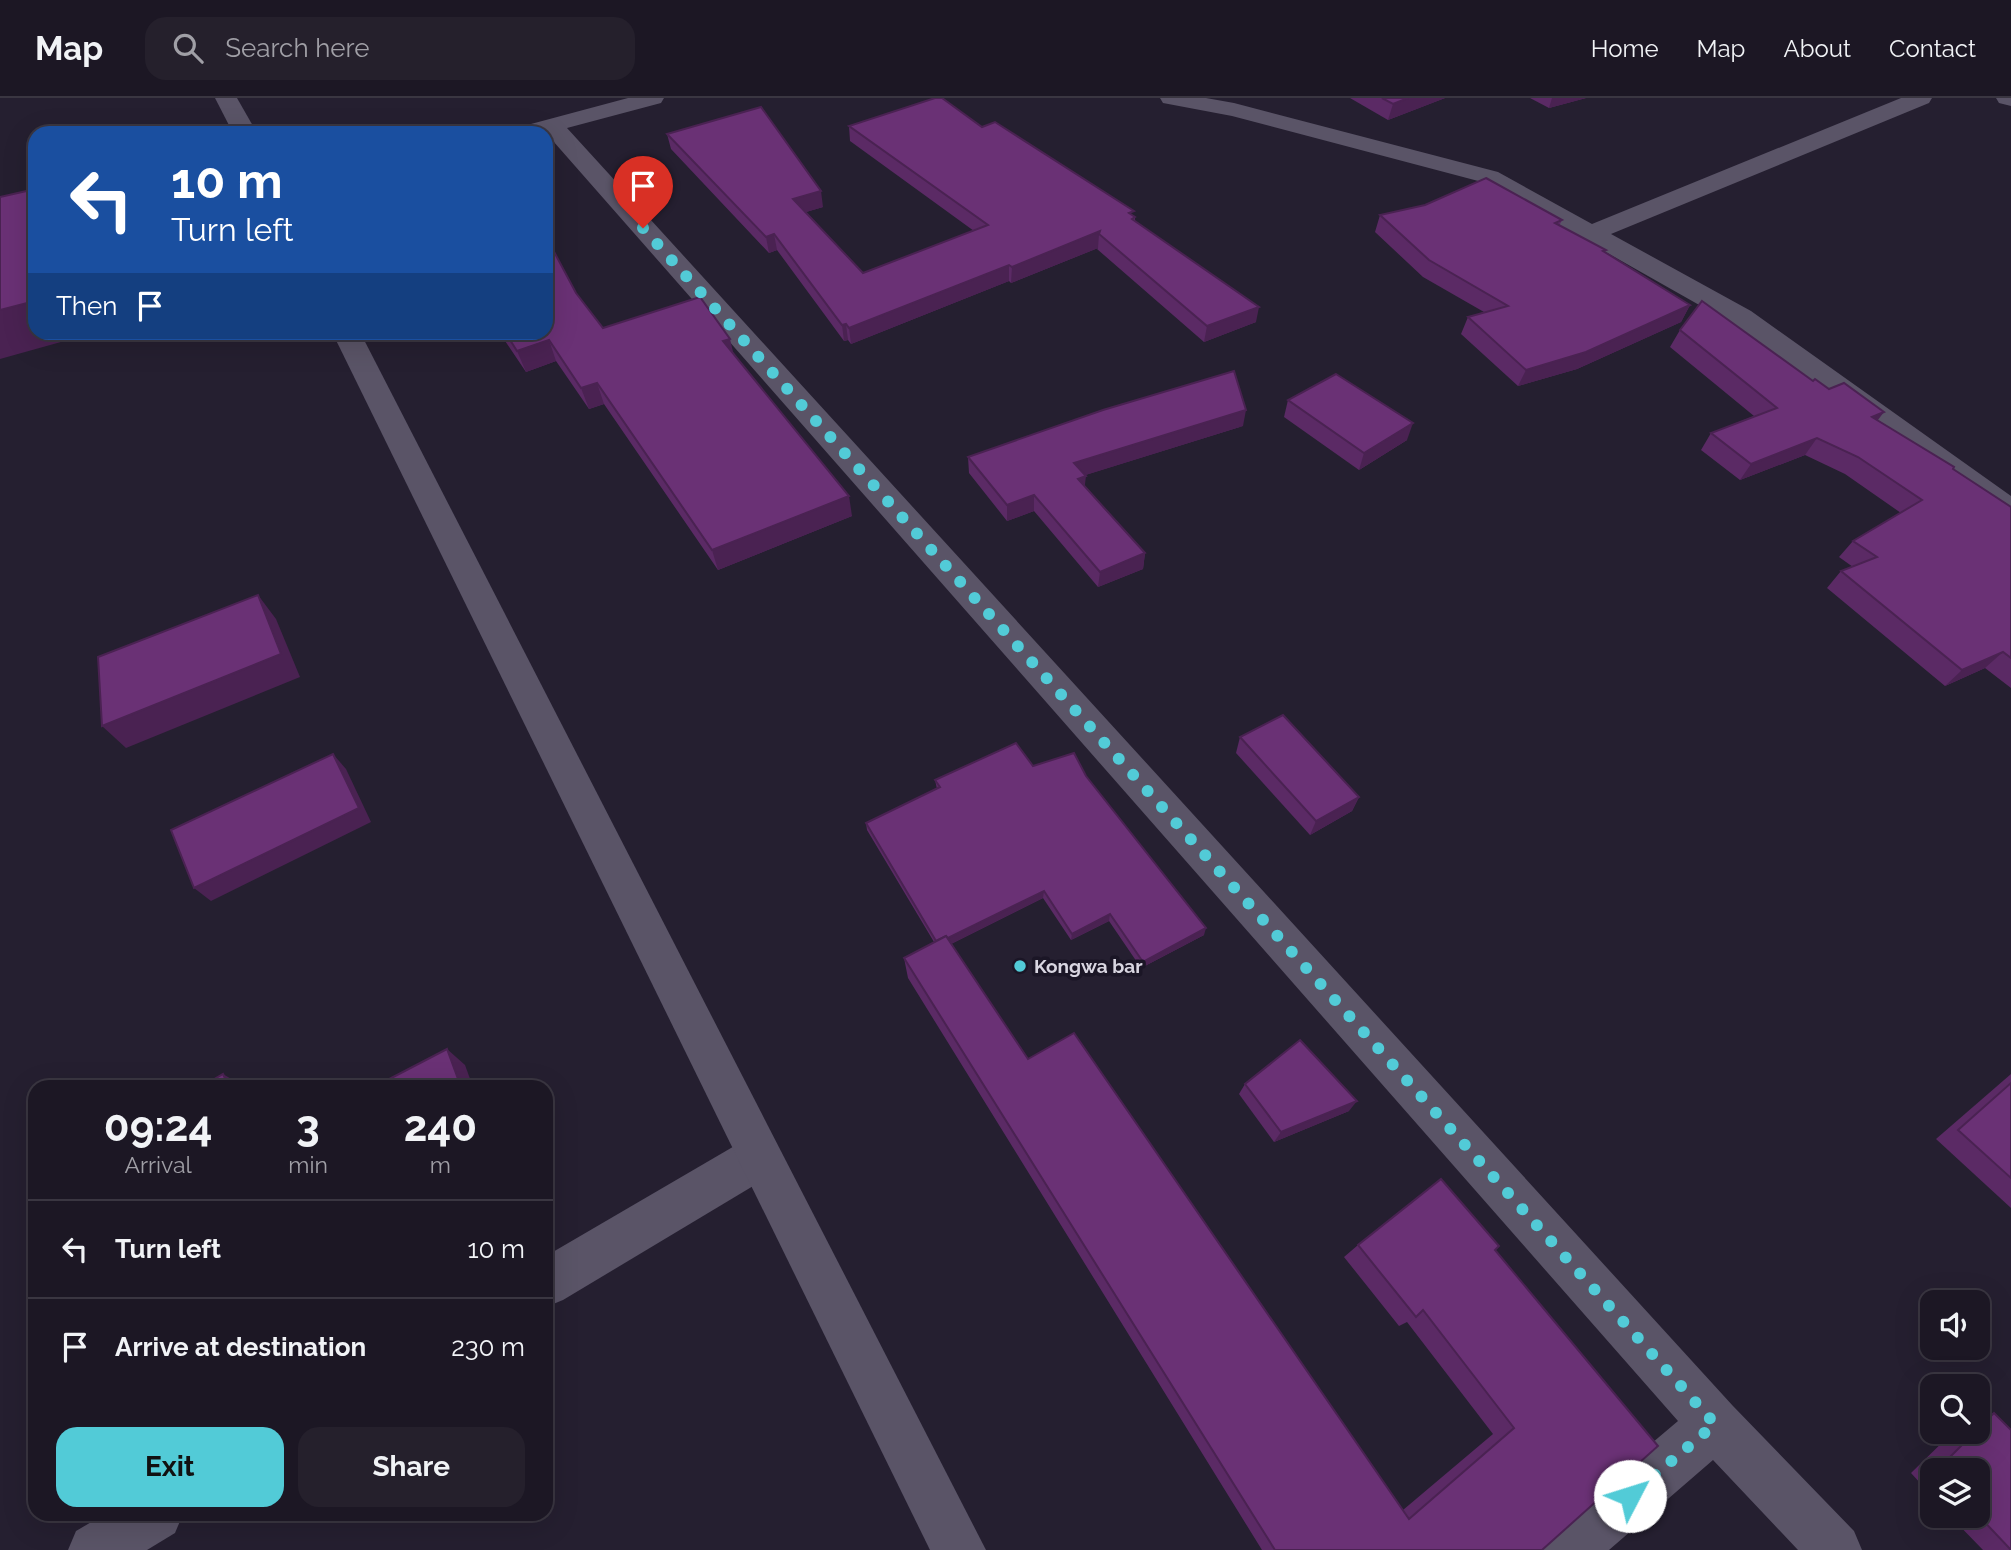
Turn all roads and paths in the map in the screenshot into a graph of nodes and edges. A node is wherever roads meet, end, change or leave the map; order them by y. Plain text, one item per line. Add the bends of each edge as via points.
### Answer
1 (226, 98) edge
2 (653, 98) edge
3 (1171, 98) edge
4 (1921, 98) edge
5 (241, 126) edge
6 (549, 126) edge
7 (553, 146) edge
8 (1591, 233) junction
9 (350, 340) edge
10 (2007, 503) edge
11 (759, 1157) junction
12 (553, 1279) edge
13 (1715, 1424) junction
14 (144, 1521) edge
15 (95, 1550) edge
16 (959, 1550) edge
17 (1567, 1550) edge
18 (1835, 1550) edge

1 - 5 street
2 - 6 street
3 - 8 street via 1490,177
4 - 8 street
7 - 13 street
8 - 10 street via 1741,317
9 - 11 street
11 - 12 street
11 - 16 street
13 - 17 street
13 - 18 street
14 - 15 street

